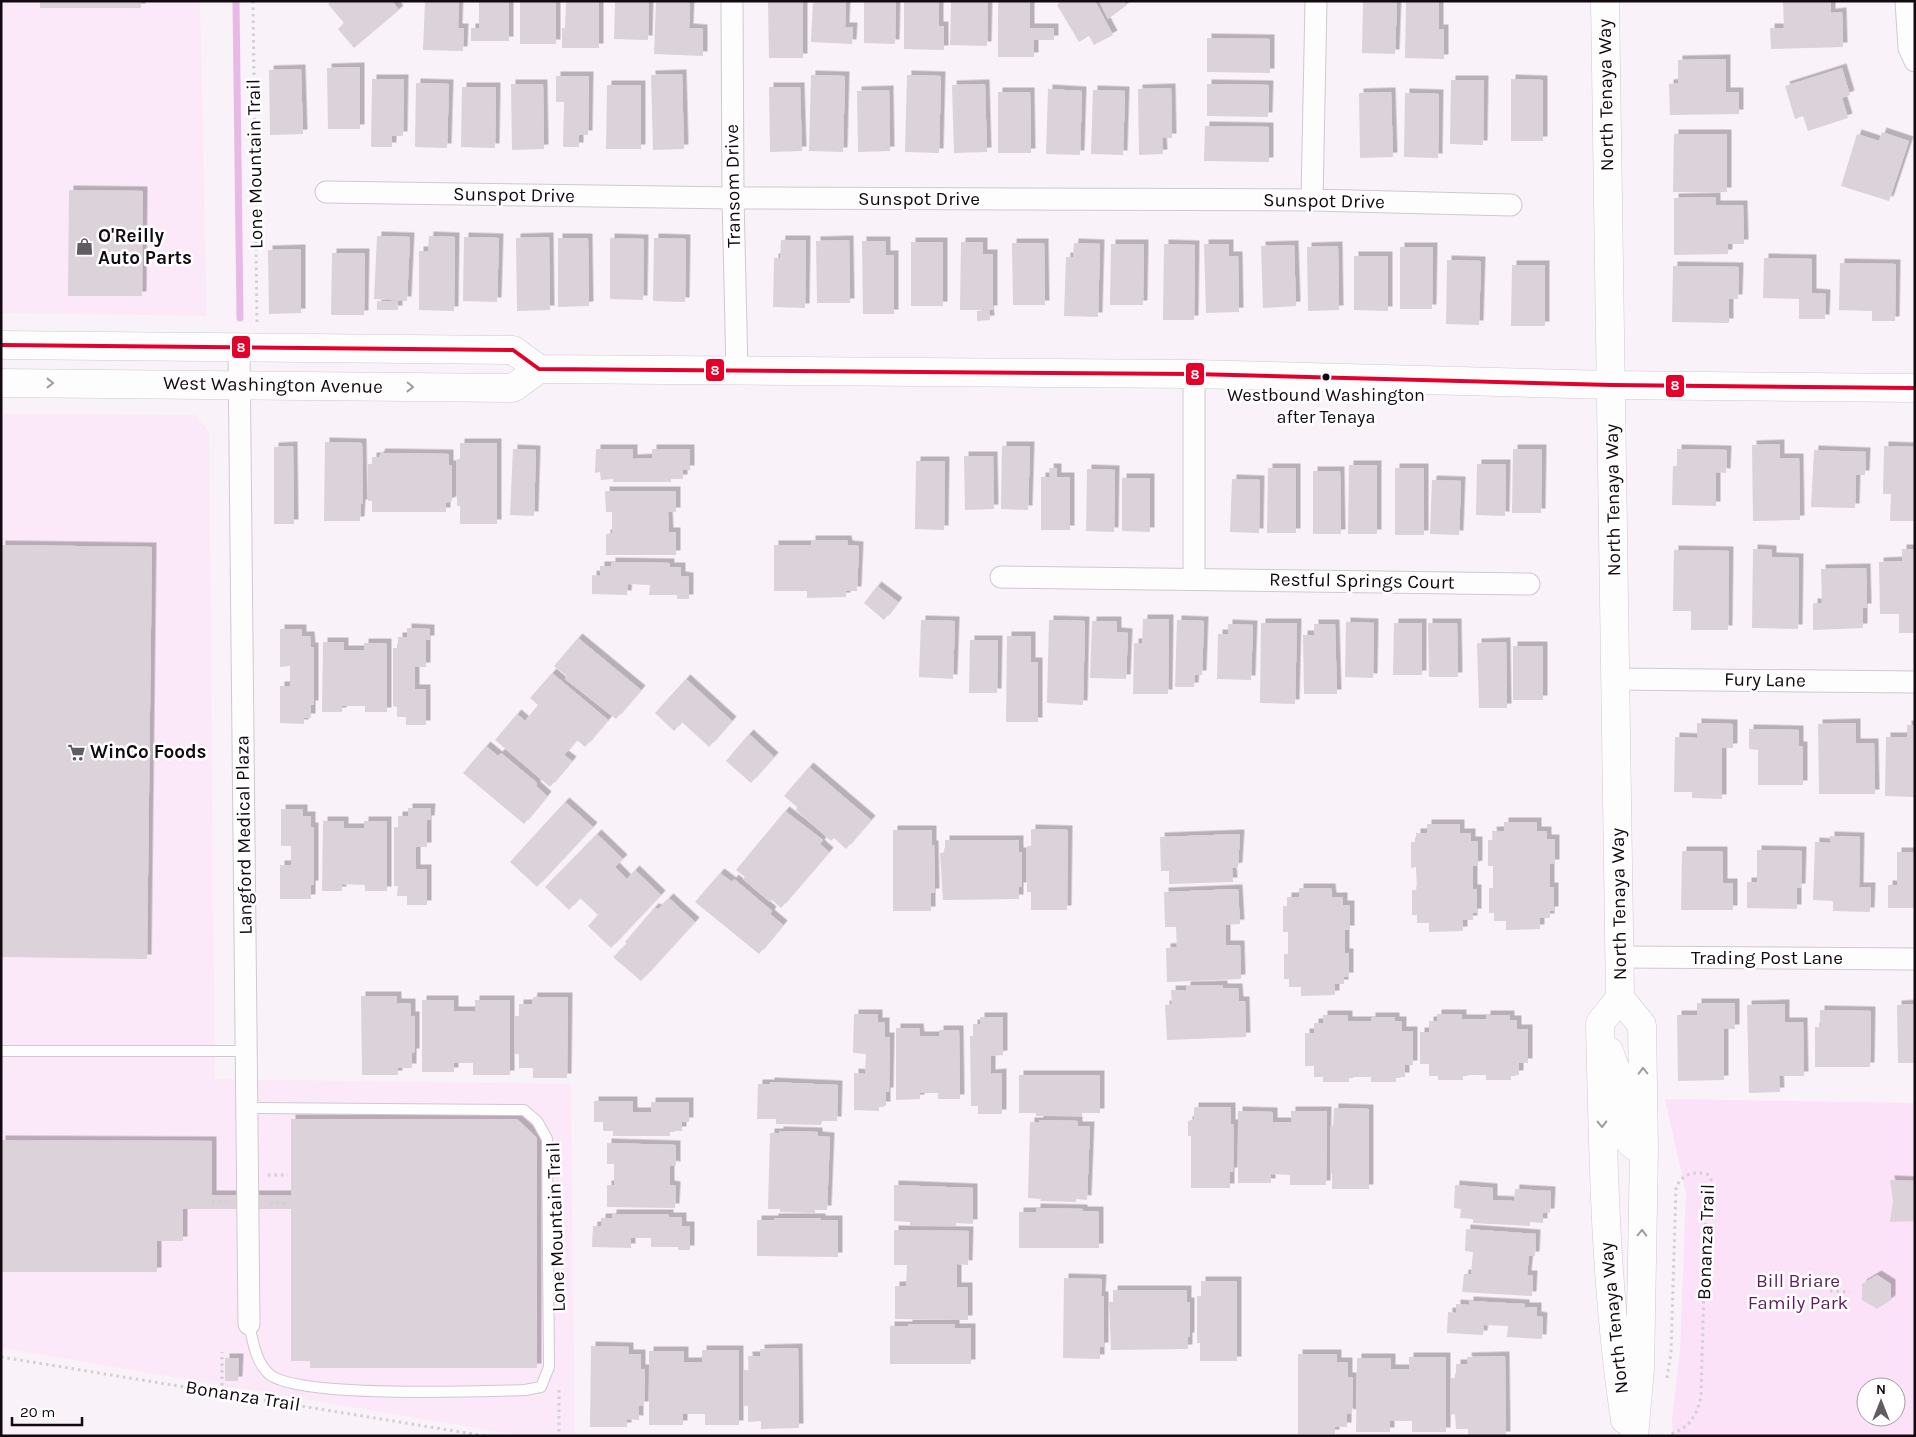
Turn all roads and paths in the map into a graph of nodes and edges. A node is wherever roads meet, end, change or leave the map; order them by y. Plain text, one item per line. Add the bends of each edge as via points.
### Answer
1 (253, 1) edge
2 (732, 1) edge
3 (1316, 1) edge
4 (1604, 1) edge
5 (1906, 1) edge
6 (1915, 61) edge
7 (326, 192) dead end
8 (733, 198) junction
9 (1312, 200) junction
10 (1511, 205) dead end
11 (257, 327) dead end
12 (1, 345) edge
13 (239, 347) junction
14 (539, 369) junction
15 (737, 371) junction
16 (1194, 374) junction
17 (1, 383) edge
18 (1611, 384) junction
19 (239, 385) junction
20 (1915, 388) edge
21 (1001, 577) dead end
22 (1194, 579) junction
23 (1529, 584) dead end
24 (1616, 679) junction
25 (1915, 682) edge
26 (1620, 957) junction
27 (1915, 959) edge
28 (1620, 998) junction
29 (1600, 1023) junction
30 (1, 1051) edge
31 (246, 1051) junction
32 (247, 1108) junction
33 (1644, 1150) junction
34 (1603, 1154) junction
35 (267, 1175) dead end
36 (288, 1175) dead end
37 (212, 1202) dead end
38 (223, 1202) dead end
39 (267, 1203) dead end
40 (288, 1203) dead end
41 (1830, 1291) dead end
42 (1850, 1292) dead end
43 (1640, 1318) junction
44 (249, 1324) joint
45 (222, 1352) dead end
46 (1, 1356) edge
47 (1629, 1370) junction
48 (1665, 1387) dead end
49 (559, 1389) dead end
50 (222, 1392) junction
51 (1670, 1434) dead end
52 (485, 1436) edge
53 (559, 1436) edge
54 (1628, 1436) edge
55 (1634, 1436) edge

1 - 11 path, Lone Mountain Trail
2 - 8 street, Transom Drive
3 - 9 street
4 - 18 main road, North Tenaya Way
5 - 6 street via 1909,48
7 - 8 street, Sunspot Drive
8 - 9 street, Sunspot Drive
8 - 15 street, Transom Drive
9 - 10 street, Sunspot Drive
12 - 13 main road, West Washington Avenue
13 - 14 main road, West Washington Avenue via 513,350
13 - 19 street, Langford Medical Plaza
14 - 15 main road
19 -> 14 main road, West Washington Avenue via 514,388
15 - 16 main road
16 - 18 main road
16 - 22 street
17 -> 19 main road, West Washington Avenue
18 - 20 main road
18 - 24 main road, North Tenaya Way
19 - 31 street, Langford Medical Plaza
21 - 22 street, Restful Springs Court
22 - 23 street, Restful Springs Court
24 - 25 street, Fury Lane
24 - 26 main road, North Tenaya Way
26 - 27 street, Trading Post Lane
26 - 28 main road, North Tenaya Way
28 - 29 main road, North Tenaya Way
33 -> 28 main road, North Tenaya Way via 1642,1025
29 - 33 main road via 1621,1089 1622,1126 1634,1148
29 -> 34 main road, North Tenaya Way
30 - 31 lane
31 - 32 street, Langford Medical Plaza
32 - 44 street, Langford Medical Plaza
32 - 44 lane via 524,1110 537,1121 547,1139 549,1367 541,1387 525,1390 361,1392 295,1384 268,1374 255,1353
43 -> 33 main road, North Tenaya Way
34 - 43 main road via 1613,1155 1619,1160 1622,1171 1625,1264
34 - 47 main road, North Tenaya Way via 1607,1262
35 - 36 path
37 - 38 path
39 - 40 path
41 - 42 path
43 - 47 main road, North Tenaya Way
45 - 50 path
46 - 50 path, Bonanza Trail
47 - 54 main road, North Tenaya Way
47 - 55 main road, North Tenaya Way
48 - 51 path, Bonanza Trail via 1671,1353 1676,1187 1687,1174 1701,1173 1711,1177 1712,1186 1706,1210 1701,1397 1692,1420 1678,1432
49 - 53 path
50 - 52 path, Bonanza Trail

